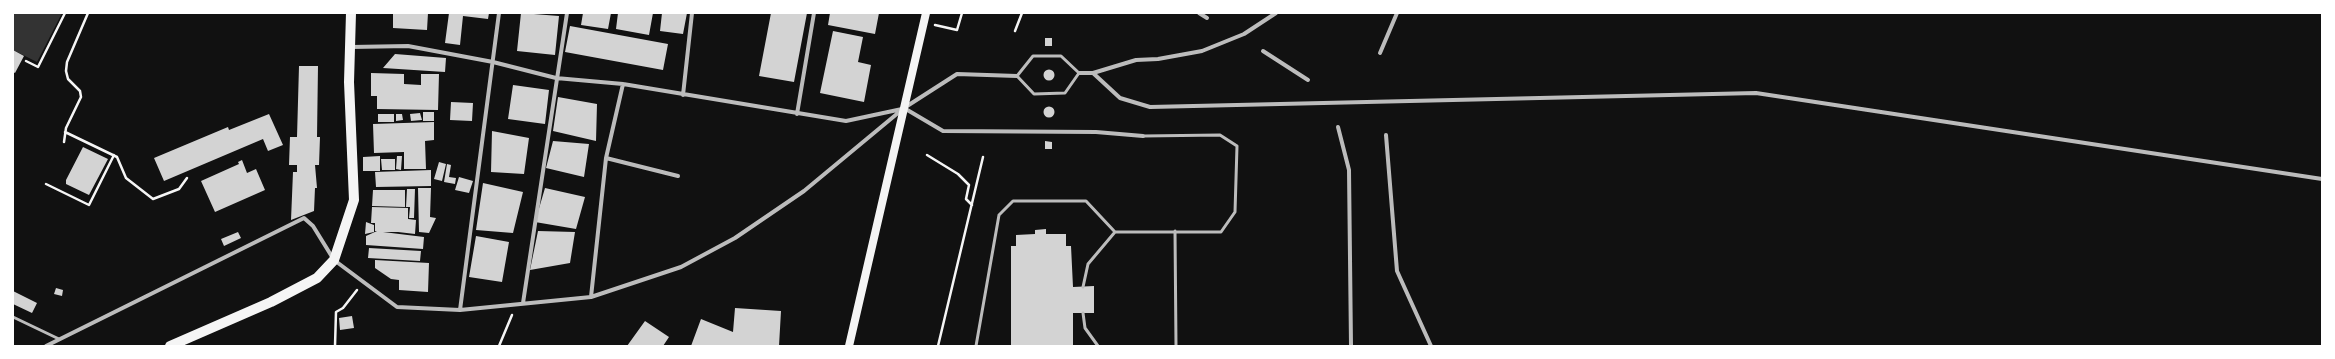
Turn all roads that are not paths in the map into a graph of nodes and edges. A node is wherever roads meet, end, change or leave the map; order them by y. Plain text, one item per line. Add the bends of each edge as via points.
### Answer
1 (351, 13) edge
2 (499, 13) edge
3 (567, 13) edge
4 (692, 13) edge
5 (814, 13) edge
6 (926, 13) edge
7 (1198, 13) edge
8 (1276, 13) edge
9 (1397, 13) edge
10 (1207, 18) dead end
11 (350, 48) junction
12 (1263, 51) dead end
13 (1380, 53) dead end
14 (493, 62) junction
15 (1079, 73) junction
16 (1093, 73) junction
17 (1017, 76) junction
18 (556, 78) junction
19 (1308, 80) dead end
20 (623, 84) junction
21 (683, 95) junction
22 (904, 108) junction
23 (797, 114) junction
24 (1338, 127) dead end
25 (1386, 135) dead end
26 (1143, 136) joint
27 (606, 158) junction
28 (678, 176) dead end
29 (2322, 179) edge
30 (1175, 231) junction
31 (1115, 232) junction
32 (334, 260) junction
33 (1083, 287) dead end
34 (591, 297) junction
35 (522, 303) junction
36 (460, 310) junction
37 (1083, 313) dead end
38 (13, 317) edge
39 (59, 339) junction
40 (46, 346) edge
41 (170, 346) edge
42 (848, 346) edge
43 (976, 346) edge
44 (1098, 346) edge
45 (1176, 346) edge
46 (1351, 346) edge
47 (1431, 346) edge

1 - 11 main road
2 - 14 street
3 - 18 street
4 - 21 street
5 - 23 street
6 - 22 main road
7 - 10 street
8 - 16 street via 1244,34 1209,49 1180,56 1136,60
9 - 13 street
11 - 14 street via 408,46
11 - 32 main road via 354,200
12 - 19 street
14 - 18 street
14 - 36 street
15 - 16 street
15 - 17 lane via 1061,56 1033,56
15 - 17 lane via 1065,93 1034,94
16 - 29 street via 1120,98 1150,107 1756,93
17 - 22 street via 957,74
18 - 20 street
18 - 35 street
20 - 21 street
20 - 27 street
21 - 23 street via 748,103
22 - 23 street via 846,121
22 - 26 street via 943,131 1096,132
22 - 34 street via 804,191 735,238 681,267
22 - 42 main road
24 - 46 street via 1349,170
25 - 47 street via 1397,271
26 - 30 lane via 1220,135 1237,146 1235,212 1221,232
27 - 28 street
27 - 34 street
30 - 31 lane
30 - 45 lane
31 - 33 lane via 1088,264
31 - 43 lane via 1086,201 1013,200 999,215
32 - 36 street via 397,307
32 - 39 street via 313,226 304,218
32 - 41 main road via 317,278 271,302
34 - 35 street
35 - 36 street
37 - 44 lane via 1086,328
38 - 39 lane
39 - 40 street

